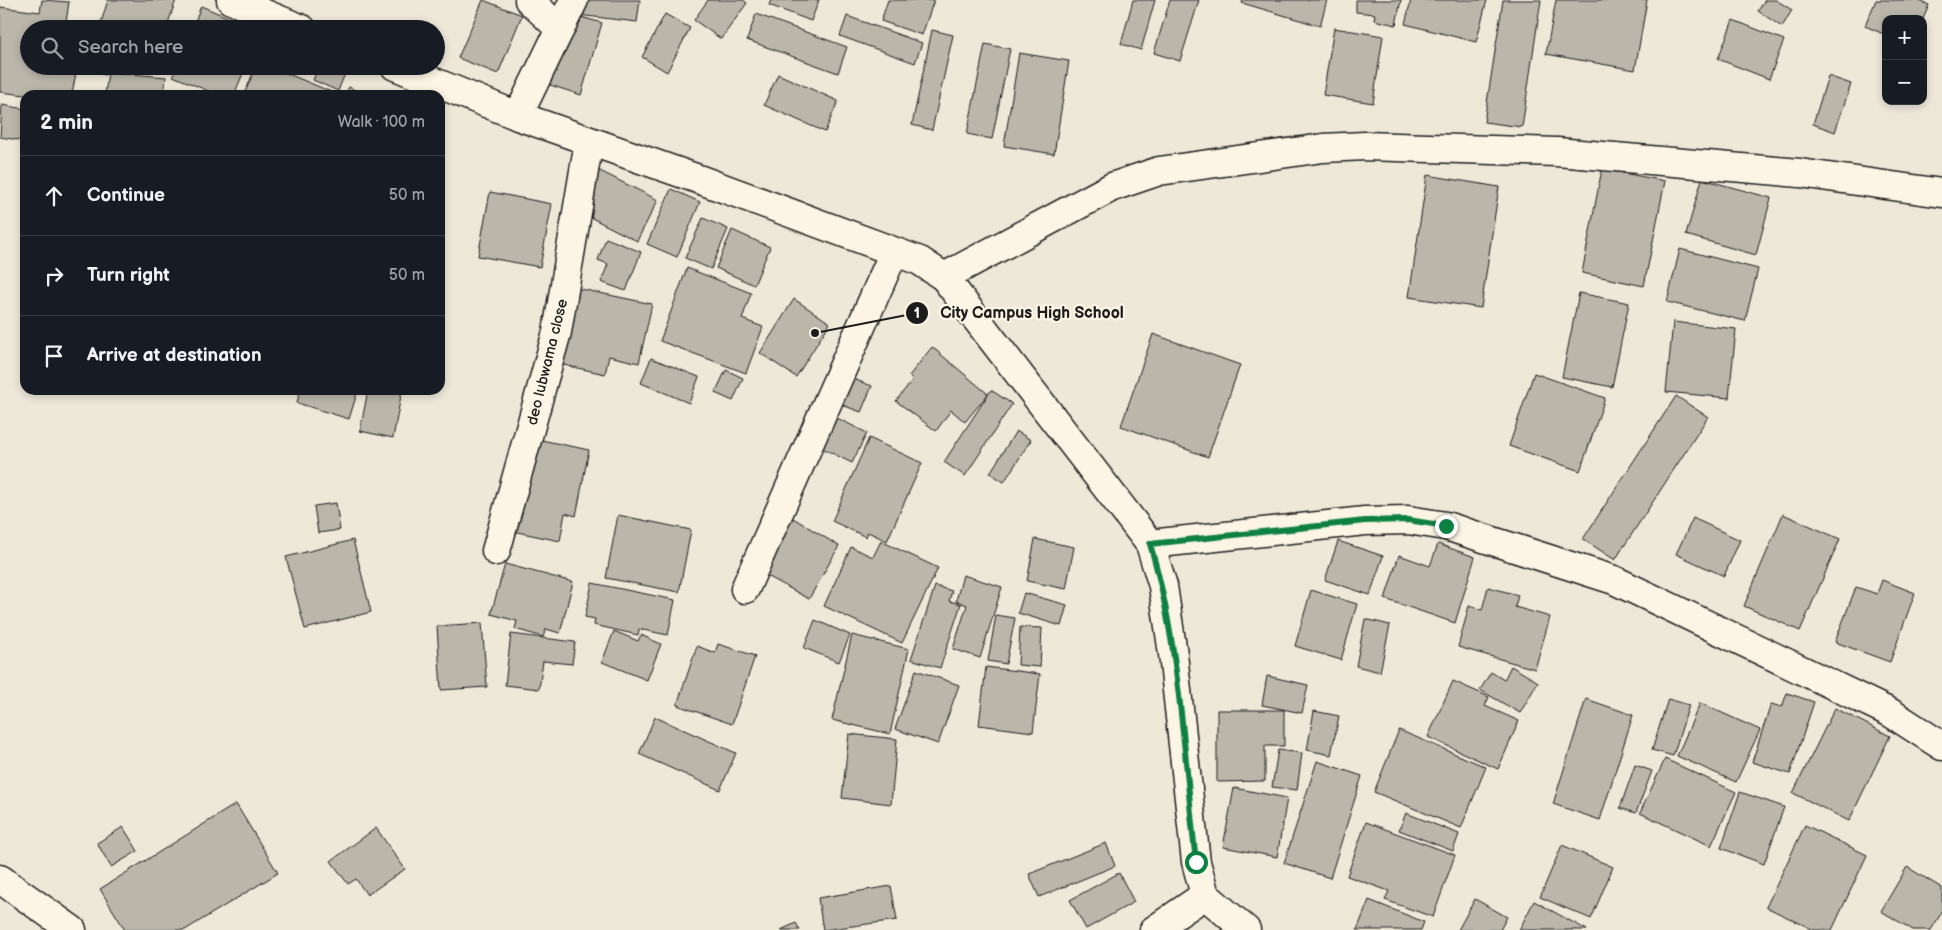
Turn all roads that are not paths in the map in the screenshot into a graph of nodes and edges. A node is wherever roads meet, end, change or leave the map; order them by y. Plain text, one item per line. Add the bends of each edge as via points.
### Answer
1 (231, 0) edge
2 (529, 0) edge
3 (574, 0) edge
4 (280, 20) edge
5 (560, 29) junction
6 (416, 75) edge
7 (518, 116) junction
8 (589, 141) junction
9 (1942, 193) edge
10 (894, 252) junction
11 (944, 276) junction
12 (1150, 544) junction
13 (496, 551) dead end
14 (745, 589) dead end
15 (1942, 746) edge
16 (0, 879) edge
17 (1205, 895) junction
18 (72, 930) edge
19 (1154, 930) edge
20 (1246, 930) edge

1 - 4 street
2 - 5 street
3 - 5 street
5 - 7 street
6 - 7 street
7 - 8 street
8 - 10 street
8 - 13 street, deo lubwama close via 557,332
9 - 11 street via 1800,173 1557,152 1365,146 1323,148 1136,177
10 - 11 street via 920,261
10 - 14 street
11 - 12 street
12 - 15 street via 1365,521 1408,520 1446,526 1614,580 1891,713
12 - 17 street via 1163,586 1196,862
16 - 18 street
17 - 19 street
17 - 20 street

